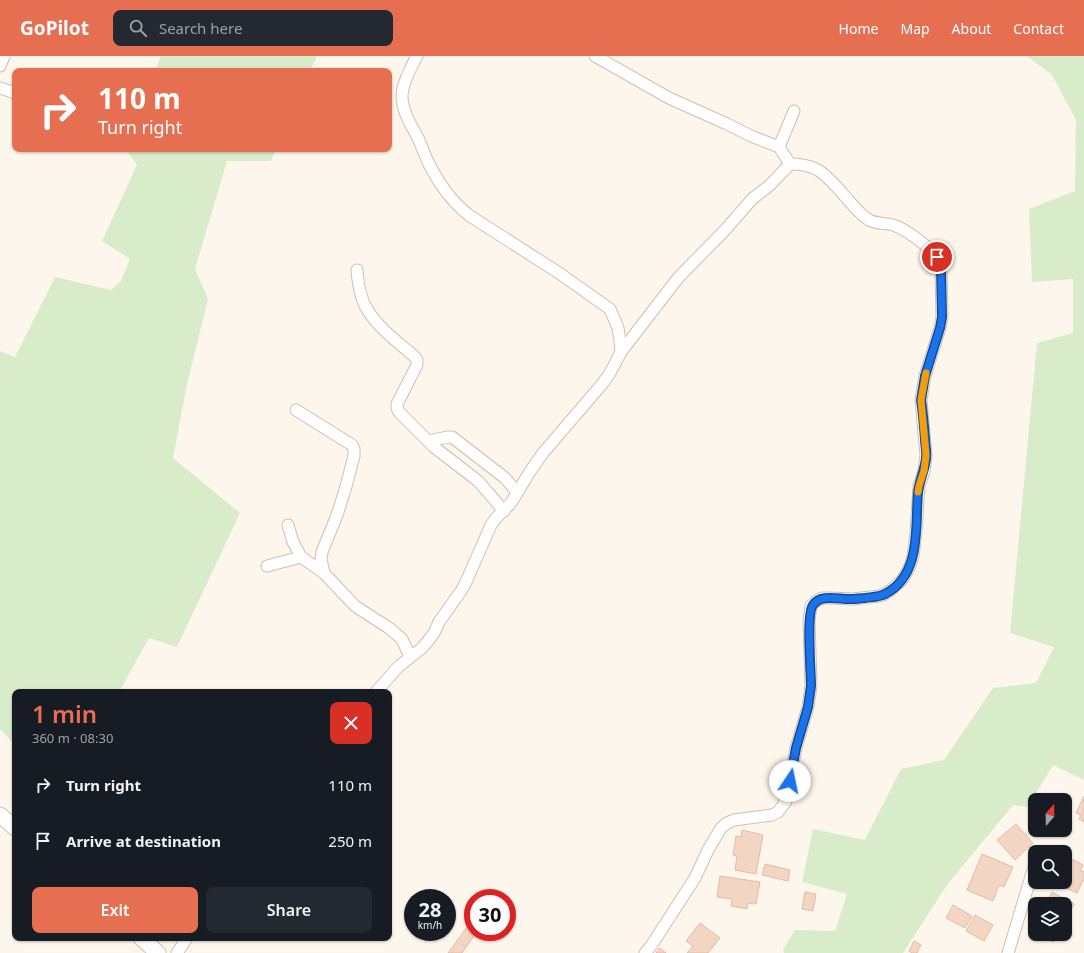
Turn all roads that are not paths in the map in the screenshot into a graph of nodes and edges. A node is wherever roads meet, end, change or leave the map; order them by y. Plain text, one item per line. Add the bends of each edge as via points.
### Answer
1 (4, 56) edge
2 (417, 56) edge
3 (595, 56) edge
4 (0, 66) edge
5 (0, 88) edge
6 (12, 93) edge
7 (794, 112) dead end
8 (779, 147) junction
9 (790, 164) junction
10 (357, 270) dead end
11 (621, 352) junction
12 (296, 410) dead end
13 (428, 441) junction
14 (517, 492) junction
15 (504, 511) junction
16 (288, 525) dead end
17 (301, 557) junction
18 (267, 566) dead end
19 (324, 573) junction
20 (410, 657) junction
21 (379, 689) edge
22 (0, 815) edge
23 (12, 825) edge
24 (1028, 886) edge
25 (144, 941) edge
26 (185, 941) edge
27 (158, 953) edge
28 (177, 953) edge
29 (645, 953) edge
30 (1008, 953) edge

1 - 4 street
2 - 11 street via 402,90 403,103 428,163 447,194 470,216 555,270 610,309 618,328
3 - 8 street via 669,98
5 - 6 street
7 - 8 street
8 - 9 street
9 - 11 street via 752,199 678,278
9 - 29 street via 818,170 869,220 894,225 907,232 932,252 940,262 942,317 925,376 921,400 926,455 919,486 914,550 906,574 885,594 853,599 822,598 811,606 810,696 796,748 786,801 778,812 772,815 734,820 721,828 695,878
10 - 13 street via 358,285 366,309 380,326 417,360 397,408
11 - 14 street via 603,383 543,453
12 - 19 street via 352,445 354,449 341,502 322,552
13 - 14 street via 452,437 505,478
13 - 15 street via 479,482
14 - 15 street
15 - 20 street via 492,525 461,591 428,641
16 - 17 street
17 - 18 street
17 - 19 street
19 - 20 street via 355,606 402,639
20 - 21 street
22 - 23 street
24 - 30 street
25 - 27 street
26 - 28 street

